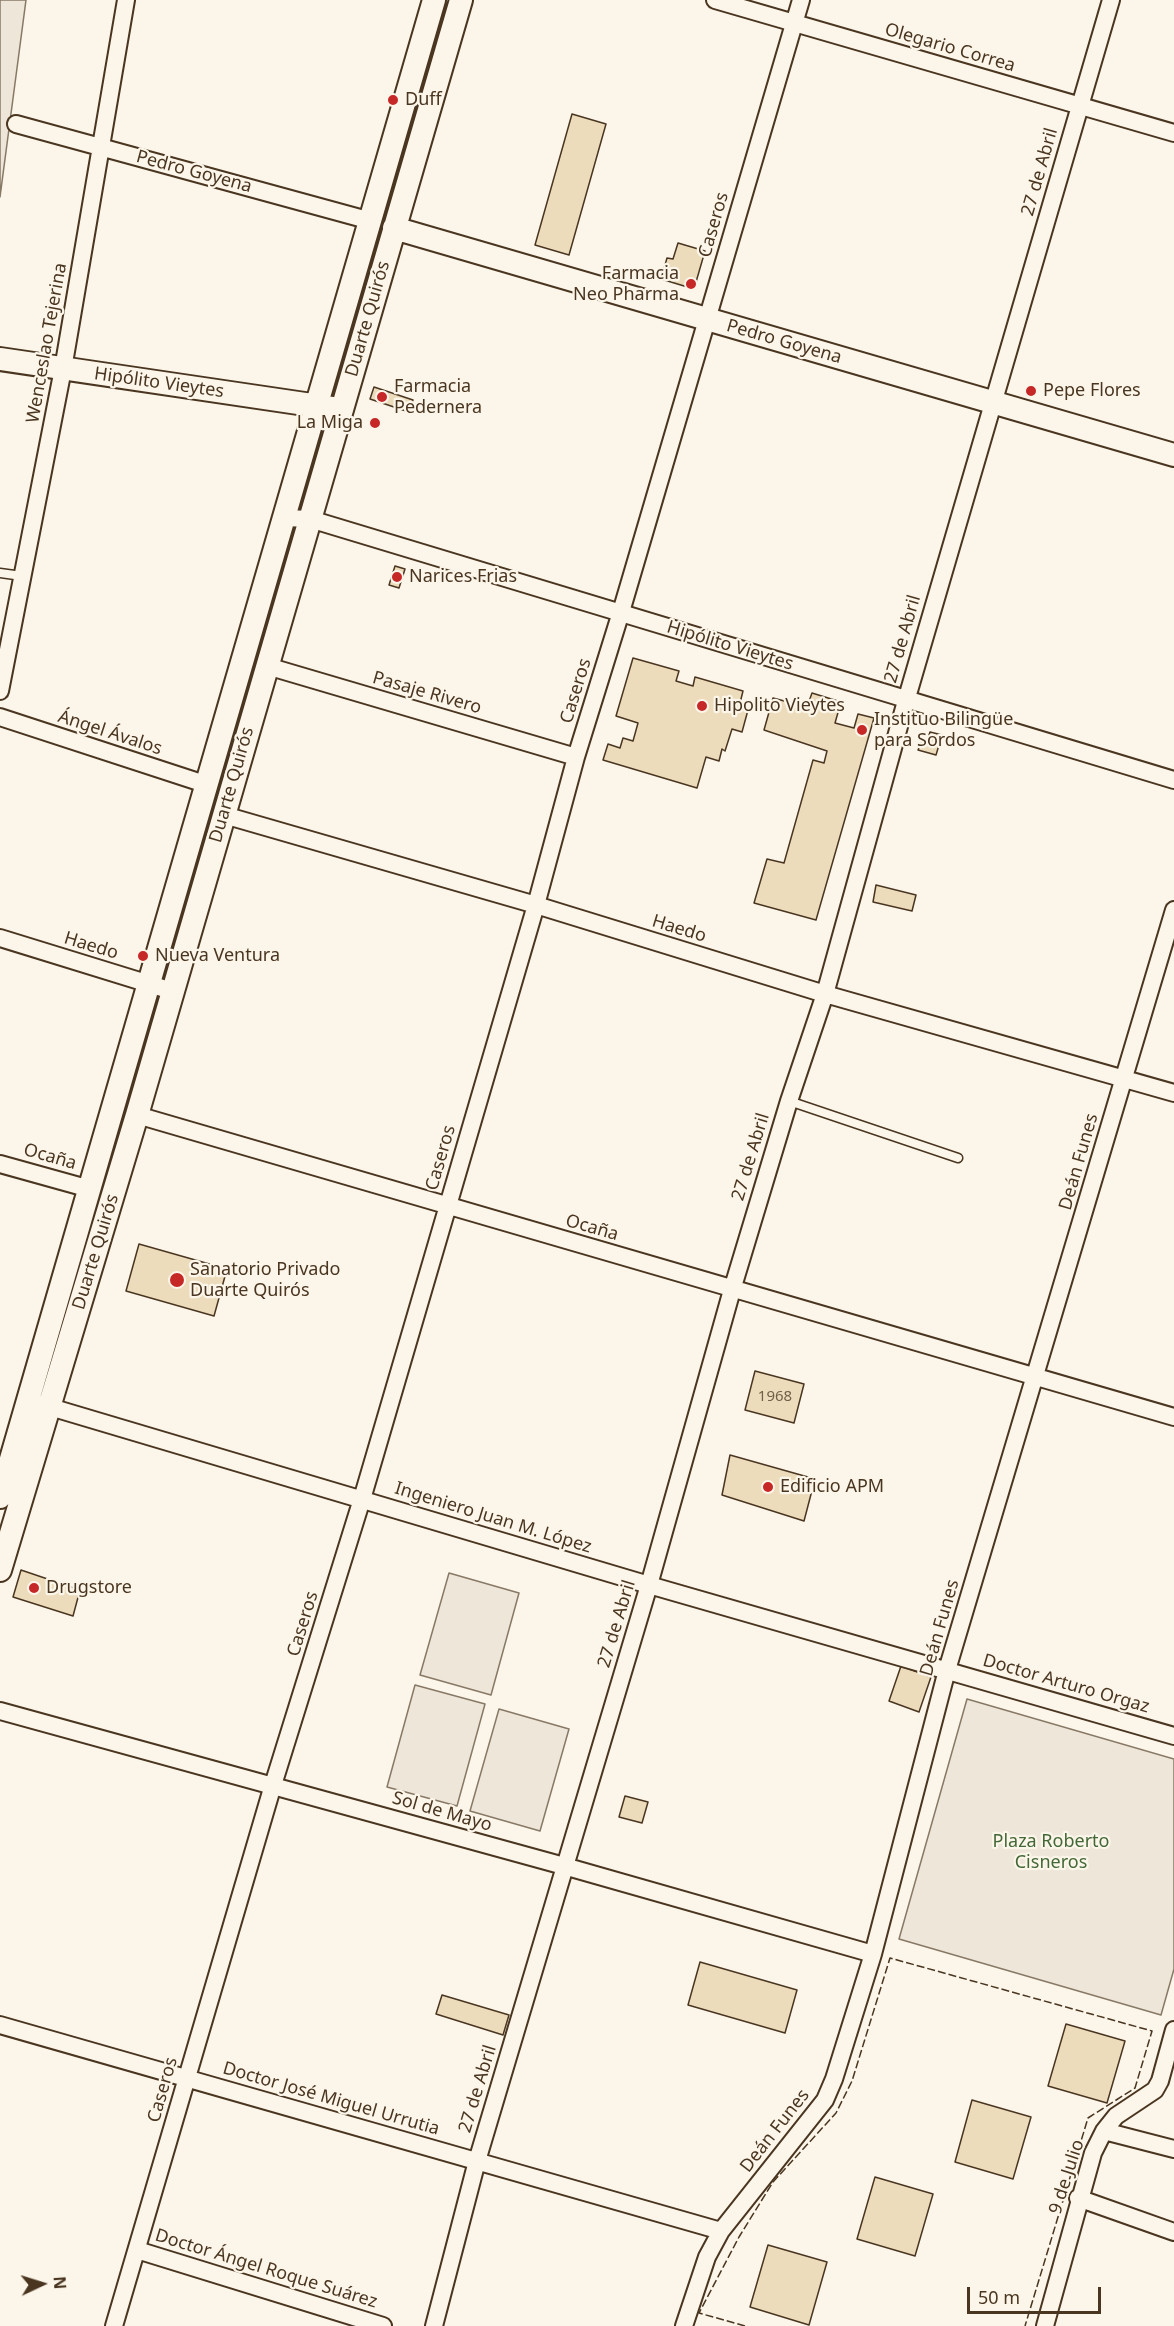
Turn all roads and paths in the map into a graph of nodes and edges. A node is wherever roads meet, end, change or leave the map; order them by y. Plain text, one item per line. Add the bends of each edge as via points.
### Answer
1 (126, 0) edge
2 (434, 0) edge
3 (461, 0) edge
4 (715, 0) edge
5 (801, 0) edge
6 (1111, 0) edge
7 (794, 23) junction
8 (1080, 106) junction
9 (16, 123) dead end
10 (1174, 134) edge
11 (101, 147) junction
12 (371, 221) junction
13 (394, 228) junction
14 (707, 319) junction
15 (0, 359) edge
16 (63, 369) junction
17 (992, 402) junction
18 (319, 405) junction
19 (342, 410) junction
20 (1174, 455) edge
21 (285, 518) junction
22 (310, 519) junction
23 (0, 573) edge
24 (22, 576) junction
25 (621, 612) junction
26 (267, 666) junction
27 (0, 691) edge
28 (906, 701) junction
29 (0, 717) edge
30 (576, 757) junction
31 (1174, 780) edge
32 (208, 785) junction
33 (224, 814) junction
34 (536, 905) junction
35 (1174, 910) edge
36 (0, 938) edge
37 (150, 985) junction
38 (172, 991) junction
39 (825, 994) junction
40 (1124, 1078) junction
41 (1174, 1094) edge
42 (789, 1101) junction
43 (137, 1115) junction
44 (958, 1158) dead end
45 (0, 1164) edge
46 (90, 1189) junction
47 (448, 1206) junction
48 (732, 1290) junction
49 (1036, 1376) junction
50 (38, 1404) junction
51 (1174, 1417) edge
52 (0, 1497) edge
53 (362, 1499) junction
54 (0, 1570) edge
55 (649, 1585) junction
56 (947, 1670) junction
57 (0, 1711) edge
58 (1174, 1736) edge
59 (273, 1785) junction
60 (564, 1866) junction
61 (873, 1954) junction
62 (0, 2025) edge
63 (1174, 2030) edge
64 (187, 2078) junction
65 (1104, 2131) junction
66 (1174, 2149) edge
67 (477, 2161) junction
68 (1078, 2198) junction
69 (721, 2231) junction
70 (1174, 2232) edge
71 (137, 2250) junction
72 (114, 2326) edge
73 (383, 2326) edge
74 (434, 2326) edge
75 (684, 2326) edge
76 (1045, 2326) edge

1 - 11 street, Wenceslao Tejerina
2 - 12 main road, Duarte Quirós
3 - 13 main road, Duarte Quirós
4 - 7 street, Olegario Correa
5 - 7 street, Caseros
6 - 8 street, 27 de Abril
7 - 8 street, Olegario Correa
7 - 14 street, Caseros
8 - 10 street, Olegario Correa
8 - 17 street, 27 de Abril
9 - 11 street, Pedro Goyena
11 - 12 street, Pedro Goyena
11 - 16 street, Wenceslao Tejerina
12 - 18 main road, Duarte Quirós
13 - 14 main road, Pedro Goyena
13 - 19 main road, Duarte Quirós
14 - 17 main road, Pedro Goyena
14 - 25 street, Caseros
15 - 16 main road, Hipólito Vieytes
16 - 18 main road, Hipólito Vieytes
16 - 24 street, Wenceslao Tejerina
17 - 20 main road, Pedro Goyena
17 - 28 street, 27 de Abril
18 - 19 main road, Hipólito Vieytes
18 - 21 main road, Duarte Quirós
19 - 22 main road, Duarte Quirós
21 - 22 street, Hipólito Vieytes
21 - 32 main road, Duarte Quirós
22 - 25 street, Hipólito Vieytes
22 - 26 main road, Duarte Quirós
23 - 24 lane
24 - 27 street, Wenceslao Tejerina
25 - 28 street, Hipólito Vieytes
25 - 30 street, Caseros
26 - 30 street, Pasaje Rivero
26 - 33 main road, Duarte Quirós
28 - 31 street, Hipólito Vieytes
28 - 39 street, 27 de Abril
29 - 32 street, Ángel Ávalos
30 - 34 street, Caseros
32 - 37 main road, Duarte Quirós
33 - 34 street, Haedo
33 - 38 main road, Duarte Quirós
34 - 39 street, Haedo
34 - 47 street, Caseros
35 - 40 street, Deán Funes
36 - 37 street, Haedo
37 - 38 street, Haedo
37 - 46 main road, Duarte Quirós
38 - 43 main road, Duarte Quirós
39 - 40 street, Haedo
39 - 42 street, 27 de Abril
40 - 41 street, Haedo
40 - 49 street, Deán Funes
42 - 44 lane
42 - 48 street, 27 de Abril
43 - 47 street, Ocaña
43 - 50 main road, Duarte Quirós
45 - 46 street, Ocaña
46 - 50 main road, Duarte Quirós
47 - 48 street, Ocaña
47 - 53 street, Caseros
48 - 49 street, Ocaña
48 - 55 street, 27 de Abril
49 - 51 street, Ocaña
49 - 56 street, Deán Funes
50 - 52 main road, Duarte Quirós
50 - 53 street, Ingeniero Juan M. López
50 - 54 main road, Duarte Quirós
53 - 55 street, Ingeniero Juan M. López
53 - 59 street, Caseros
55 - 56 street, Ingeniero Juan M. López
55 - 60 street, 27 de Abril
56 - 58 street, Doctor Arturo Orgaz
56 - 61 street, Deán Funes
57 - 59 street, Sol de Mayo
59 - 60 street, Sol de Mayo
59 - 64 street, Caseros
60 - 61 street, Sol de Mayo
60 - 67 street, 27 de Abril
61 - 69 street, Deán Funes via 825,2100
62 - 64 street, Doctor José Miguel Urrutia
63 - 65 street, 9 de Julio via 1155,2090 1116,2116
64 - 67 street, Doctor José Miguel Urrutia
64 - 71 street, Caseros
65 - 66 street
65 - 68 street, 9 de Julio
67 - 69 street, Doctor José Miguel Urrutia
67 - 74 street, 27 de Abril
68 - 70 street
68 - 76 street, 9 de Julio
69 - 75 street, Deán Funes via 707,2257
71 - 72 street, Caseros
71 - 73 street, Doctor Ángel Roque Suárez

